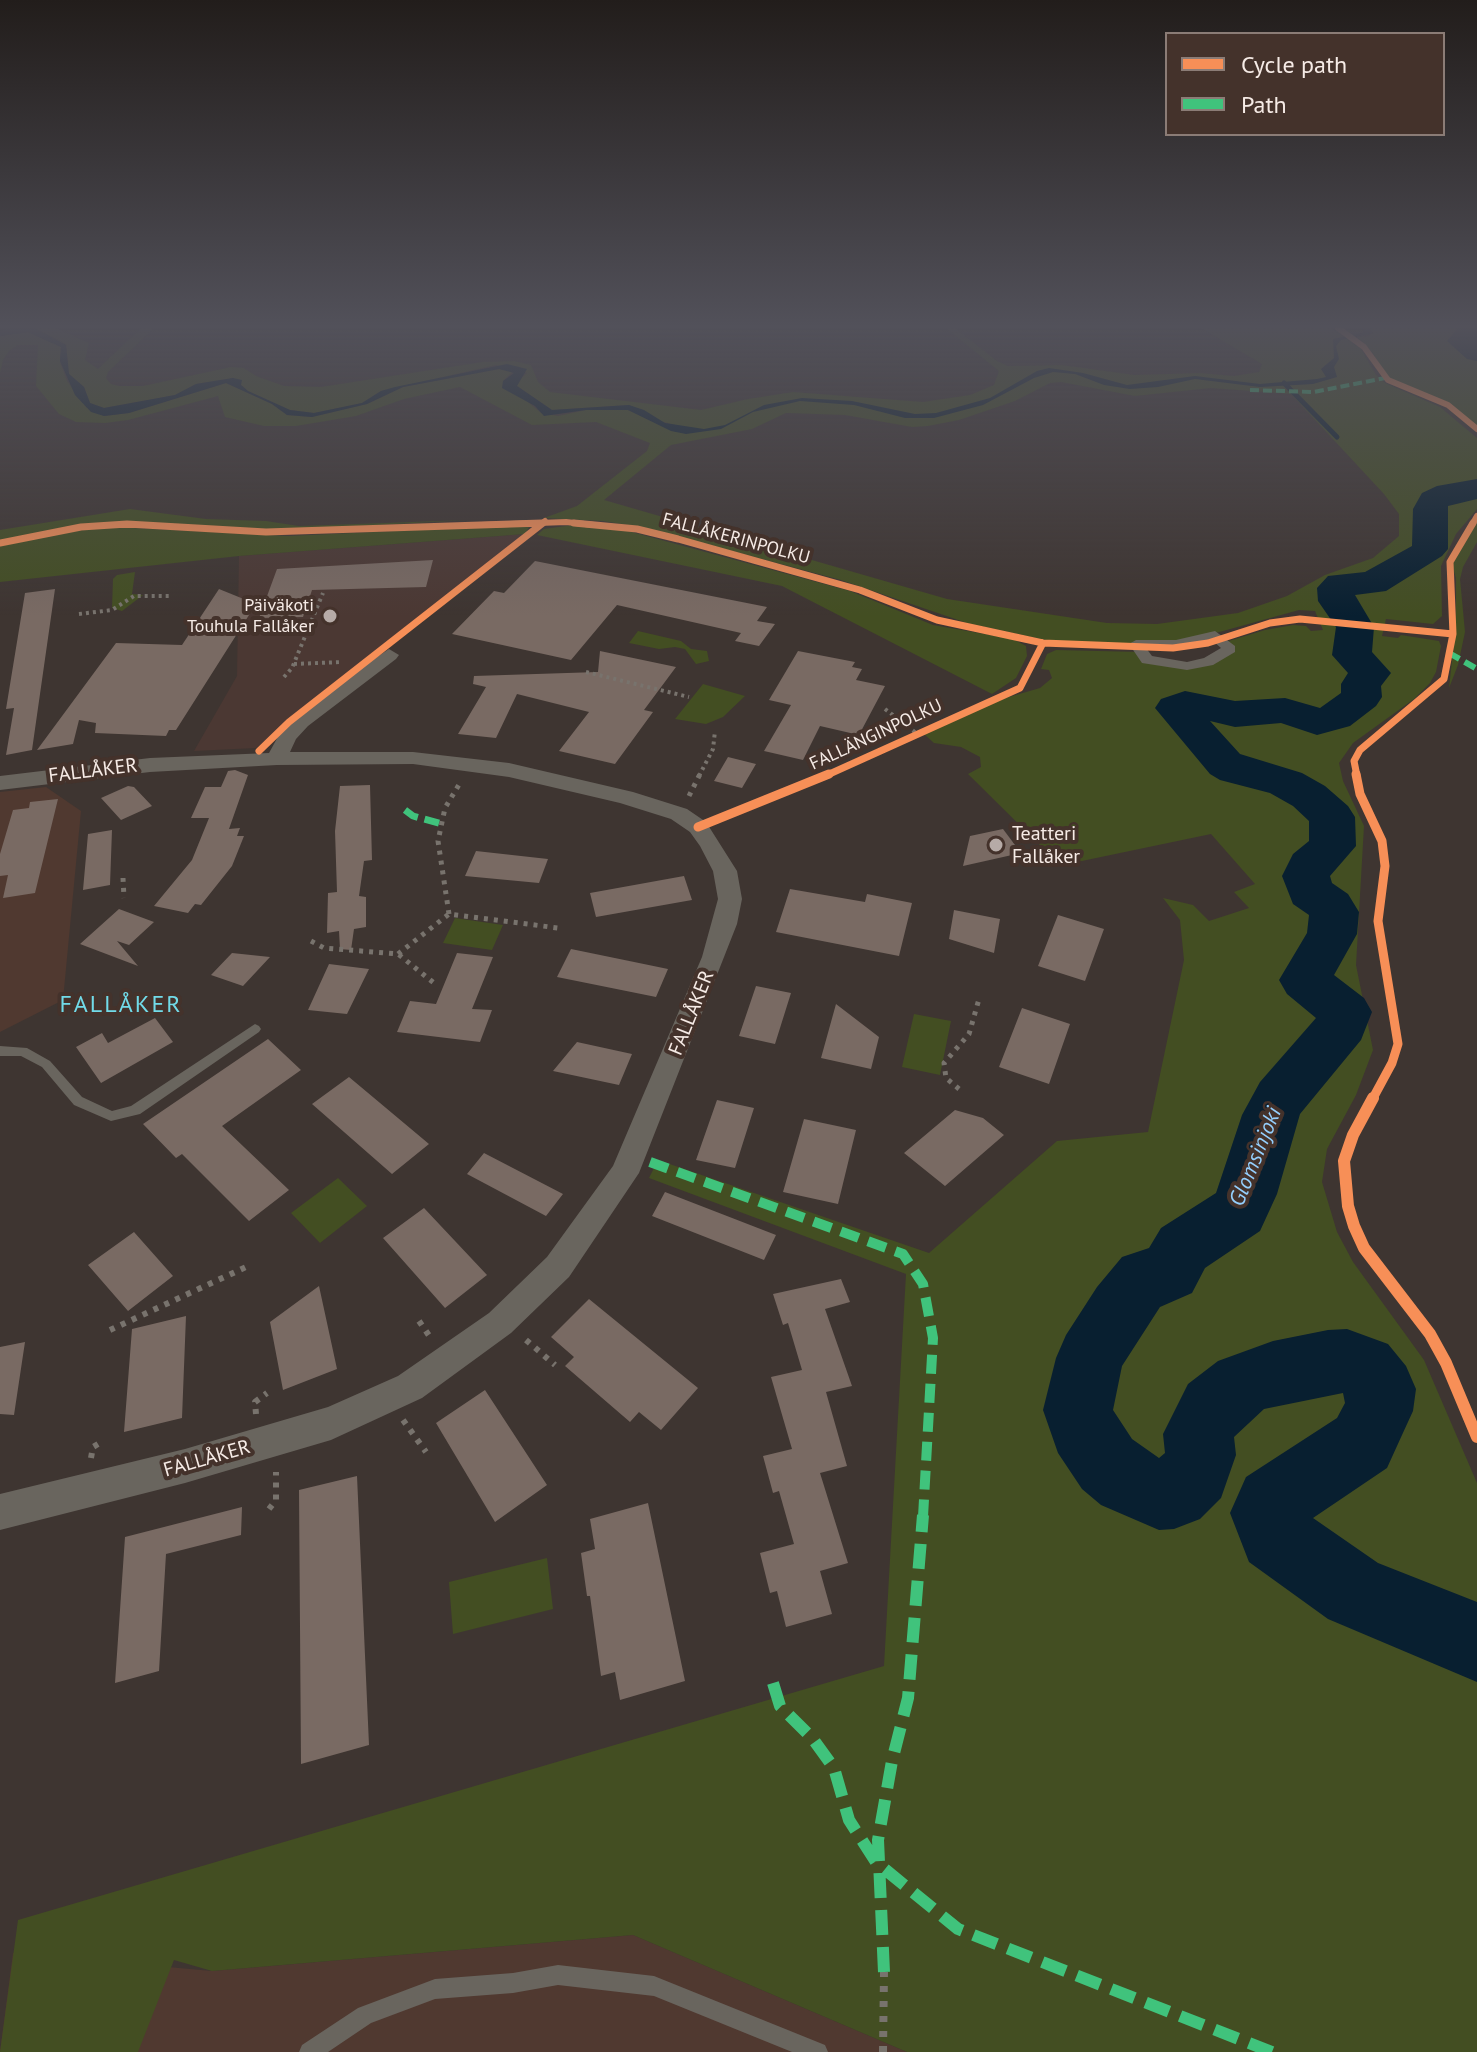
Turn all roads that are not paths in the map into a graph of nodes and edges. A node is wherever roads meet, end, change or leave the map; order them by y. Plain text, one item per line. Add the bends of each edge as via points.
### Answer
1 (1218, 639) joint
2 (380, 658) road end
3 (277, 759) junction
4 (0, 783) edge
5 (255, 1029) dead end
6 (0, 1051) edge
7 (0, 1512) edge
8 (309, 2052) edge
9 (818, 2052) edge

1 - 1 street via 1215,635 1176,644 1136,644 1147,660 1187,666 1208,662 1230,649
2 - 3 street via 301,722
3 - 4 street, FALLÅKER via 150,765
3 - 7 street, FALLÅKER via 413,758 509,770 679,814 698,827 725,871 730,899 725,924 625,1173 558,1267 500,1323 410,1387 331,1423
5 - 6 lane via 135,1110 111,1116 78,1101 46,1064 23,1051
8 - 9 lane via 365,2015 435,1989 558,1975 654,1986

